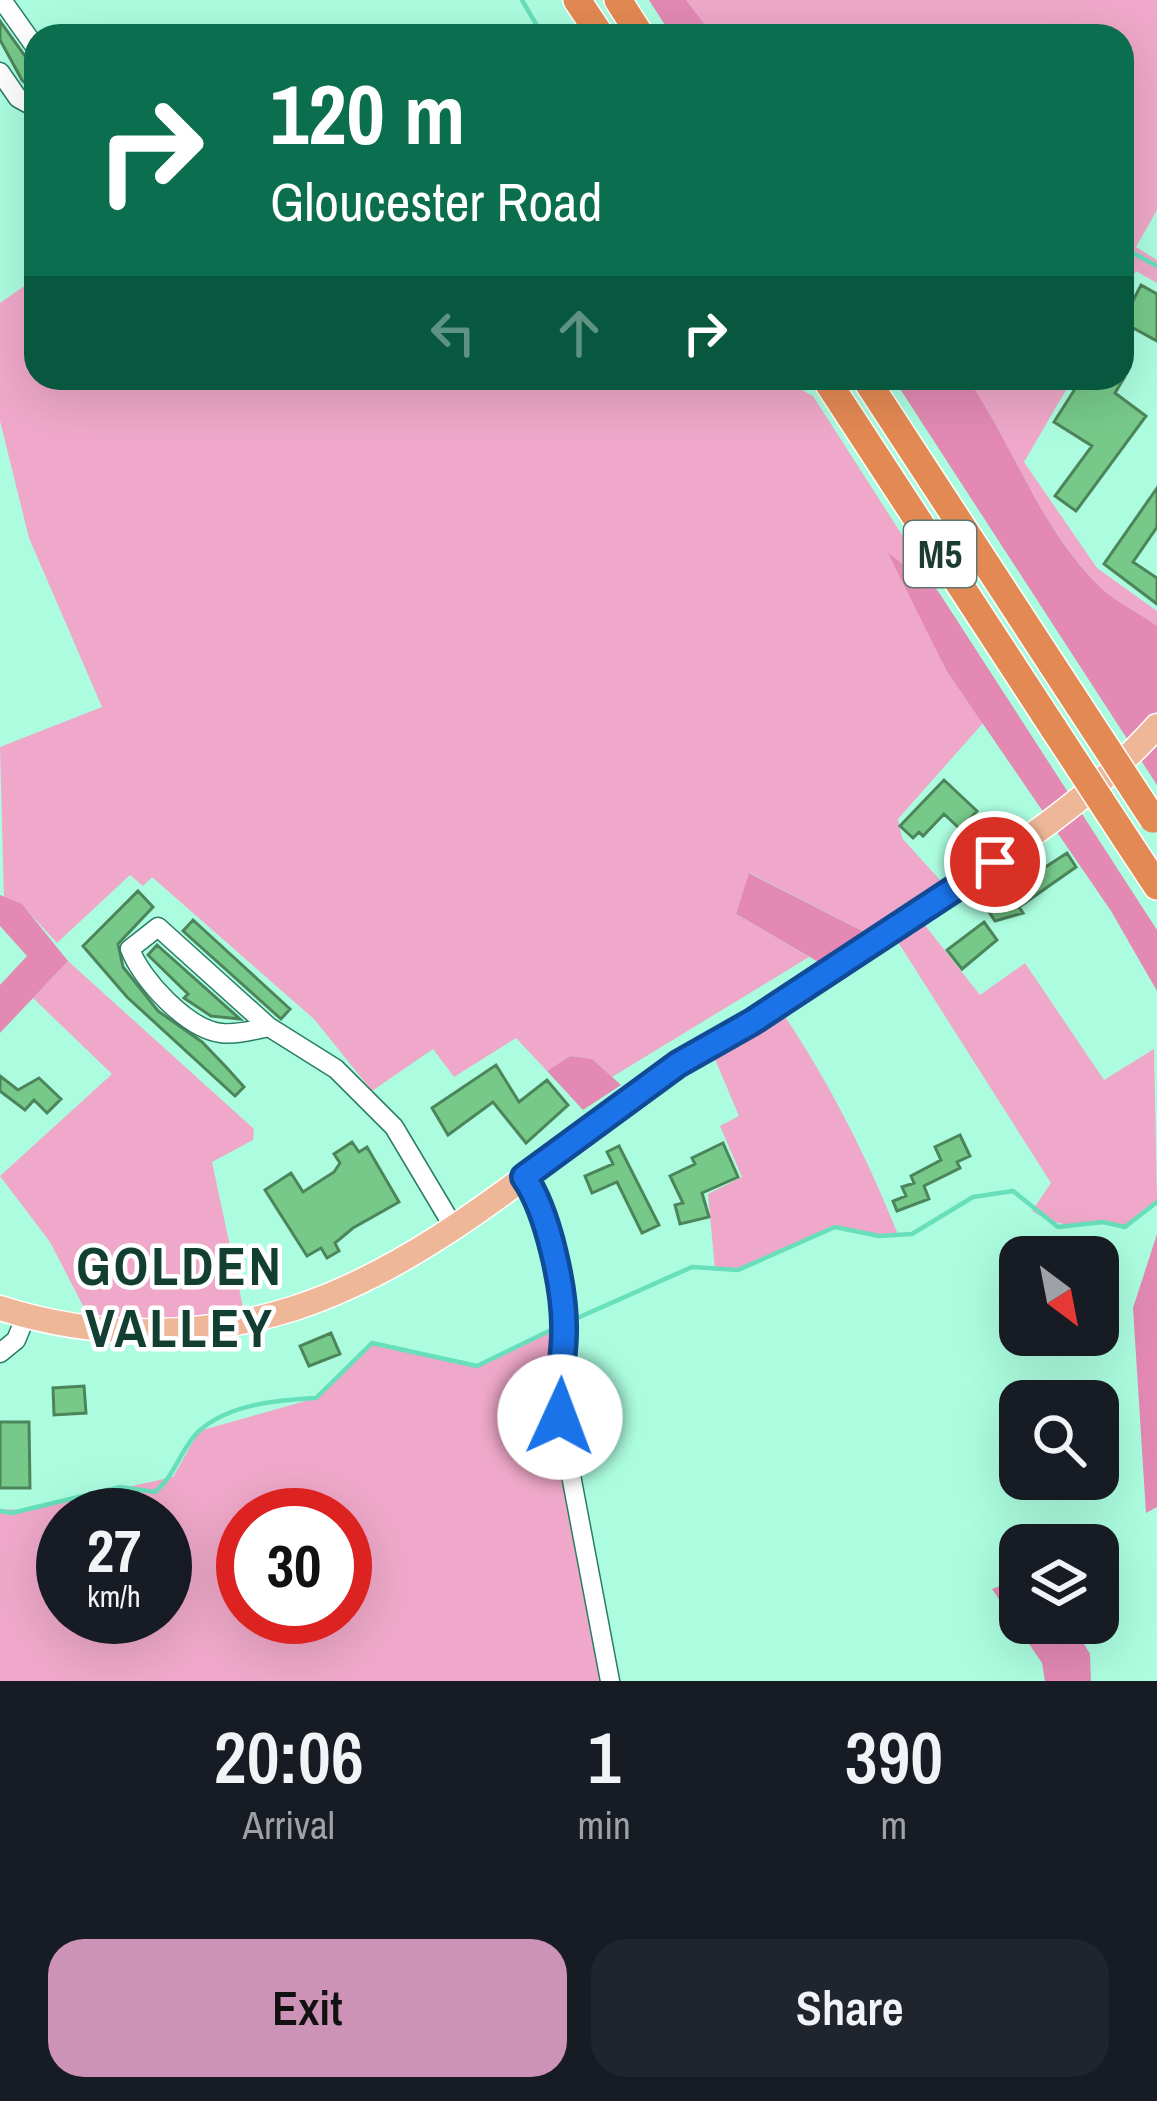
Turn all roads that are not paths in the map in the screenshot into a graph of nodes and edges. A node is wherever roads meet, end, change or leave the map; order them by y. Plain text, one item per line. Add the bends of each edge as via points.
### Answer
1 (2, 0) edge
2 (24, 31) edge
3 (0, 71) edge
4 (24, 101) edge
5 (833, 390) edge
6 (873, 390) edge
7 (1157, 726) edge
8 (1155, 822) edge
9 (1157, 886) edge
10 (269, 1027) junction
11 (524, 1177) junction
12 (453, 1226) junction
13 (0, 1308) edge
14 (26, 1316) junction
15 (0, 1353) edge
16 (610, 1681) edge

1 - 2 street
3 - 4 street
5 - 9 highway, M5, bridge
6 - 8 highway, M5, bridge
7 - 11 main road via 1032,837 678,1064
10 - 10 street via 158,928 130,949 185,1017 207,1030
10 - 12 street via 336,1069 394,1127
11 - 12 main road
11 - 16 street via 544,1213 565,1324 560,1417
12 - 14 main road via 342,1290 246,1321 129,1331
13 - 14 main road
14 - 15 street

